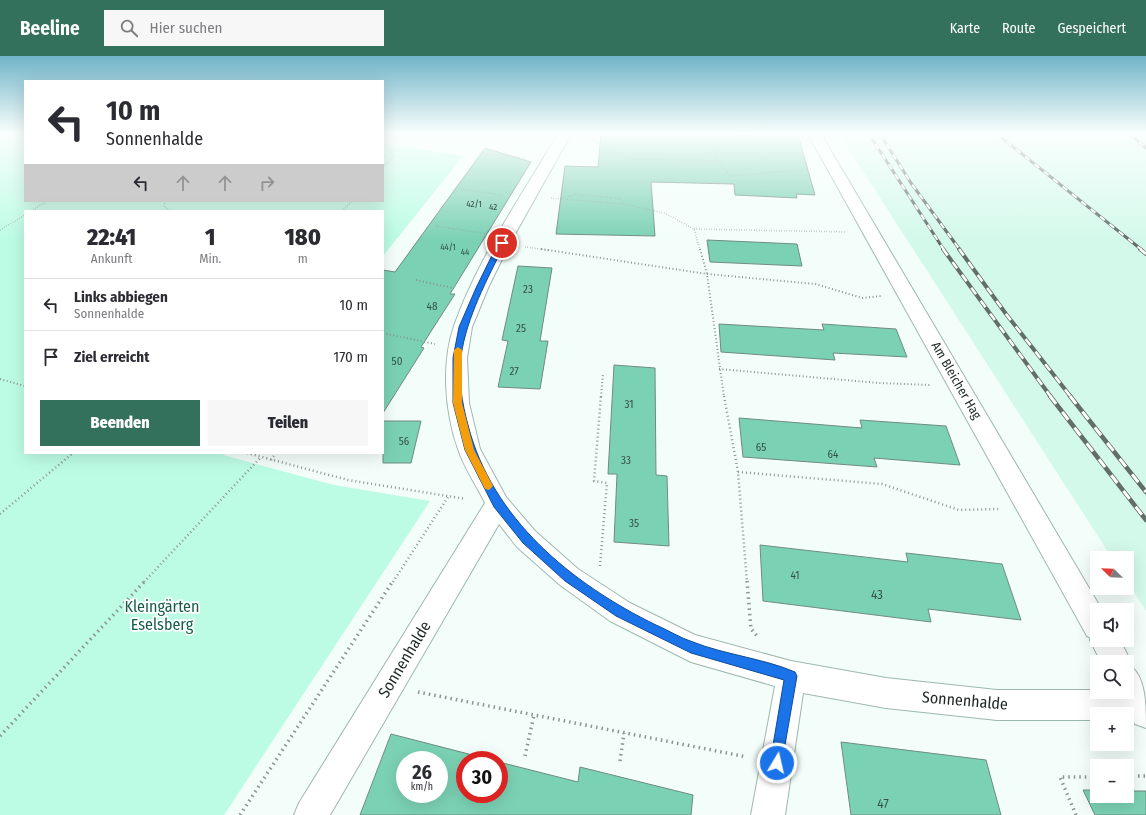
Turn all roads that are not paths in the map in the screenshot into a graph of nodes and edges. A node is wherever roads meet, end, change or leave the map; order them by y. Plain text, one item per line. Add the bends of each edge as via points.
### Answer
1 (545, 169) edge
2 (834, 169) edge
3 (498, 504) junction
4 (1090, 615) edge
5 (791, 676) junction
6 (1138, 699) edge
7 (311, 815) edge
8 (768, 815) edge

1 - 3 street, Sonnenhalde via 503,240 477,293 463,327 457,358 458,403 469,450
2 - 4 street, Am Bleicher Hag
3 - 5 street, Sonnenhalde via 526,540 568,577 620,612 691,648
3 - 7 street, Sonnenhalde
5 - 6 street, Sonnenhalde via 886,694 997,705
5 - 8 street

